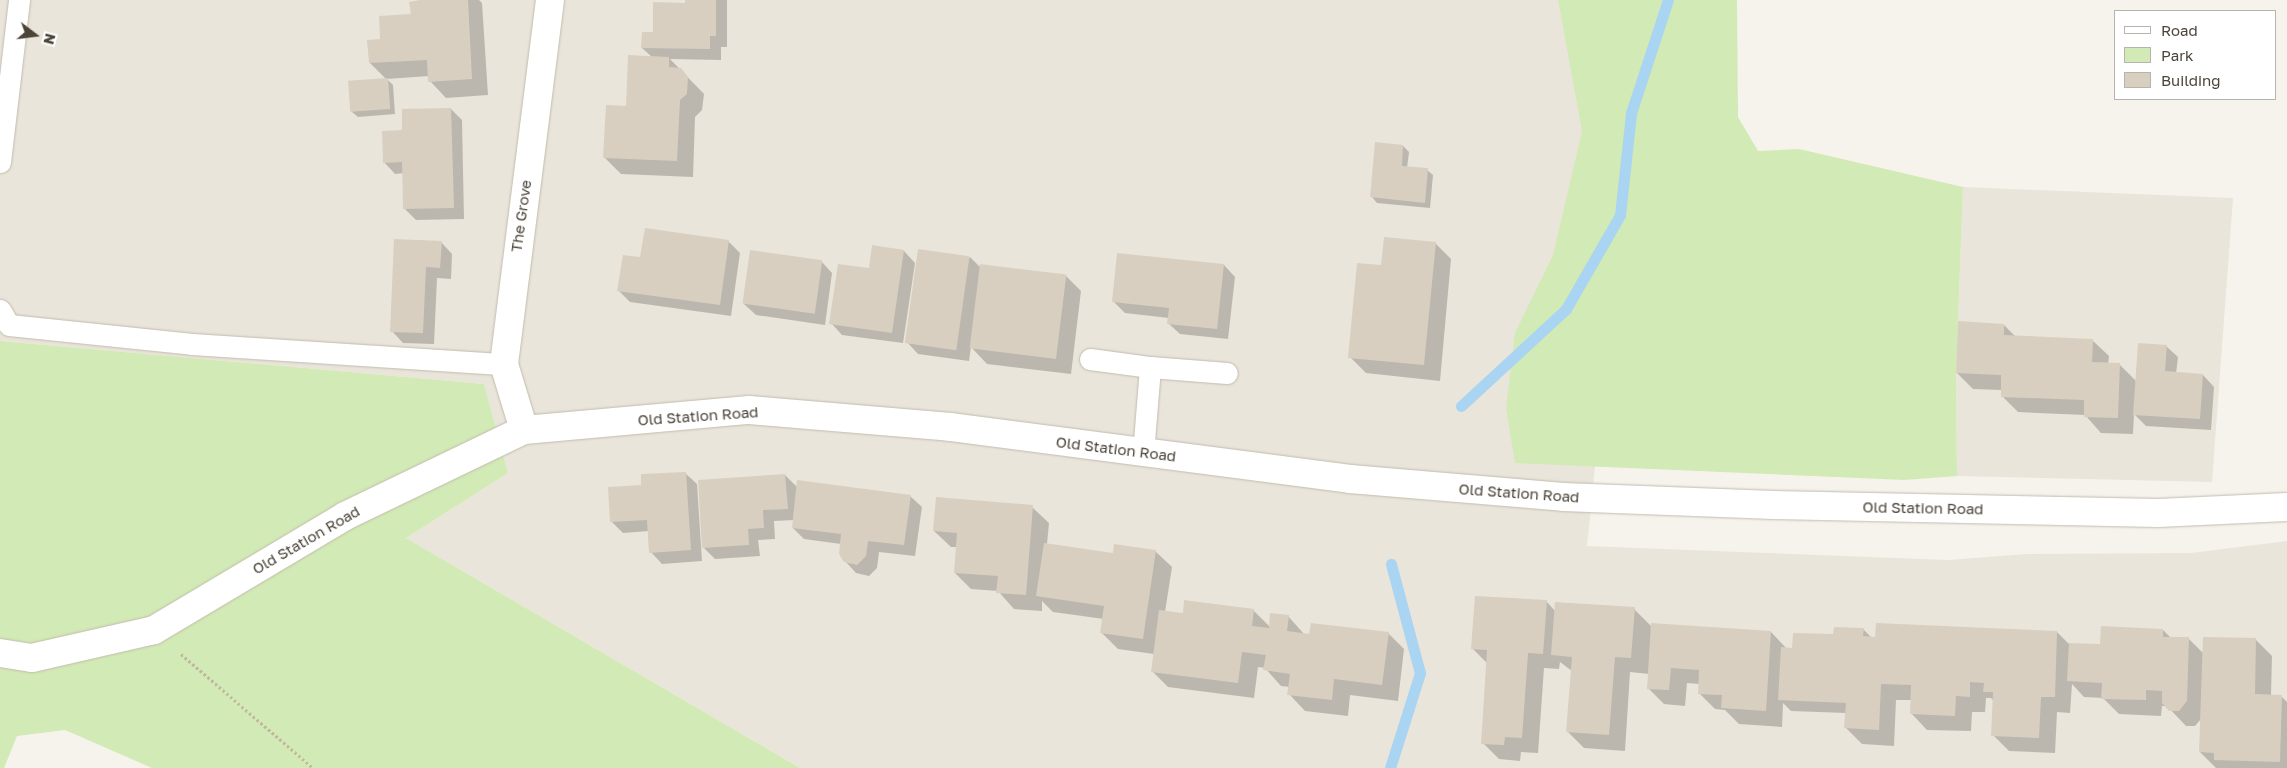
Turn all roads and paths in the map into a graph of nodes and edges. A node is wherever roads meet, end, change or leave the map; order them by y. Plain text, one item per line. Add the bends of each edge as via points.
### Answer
1 (19, 0) edge
2 (550, 0) edge
3 (0, 162) edge
4 (0, 310) edge
5 (1090, 360) dead end
6 (504, 364) junction
7 (1150, 367) junction
8 (1227, 373) dead end
9 (524, 430) junction
10 (1143, 452) junction
11 (2287, 506) edge
12 (154, 630) junction
13 (0, 653) edge
14 (313, 768) edge

1 - 3 lane
2 - 6 street, The Grove
4 - 6 lane via 9,325 192,344
5 - 7 lane
6 - 9 street, The Grove
7 - 8 lane
7 - 10 lane
9 - 10 street, Old Station Road via 749,410 950,427
9 - 12 street, Old Station Road via 345,516
10 - 11 street, Old Station Road via 1350,479 1563,497 2148,513
12 - 13 street, Old Station Road via 32,658
12 - 14 path

